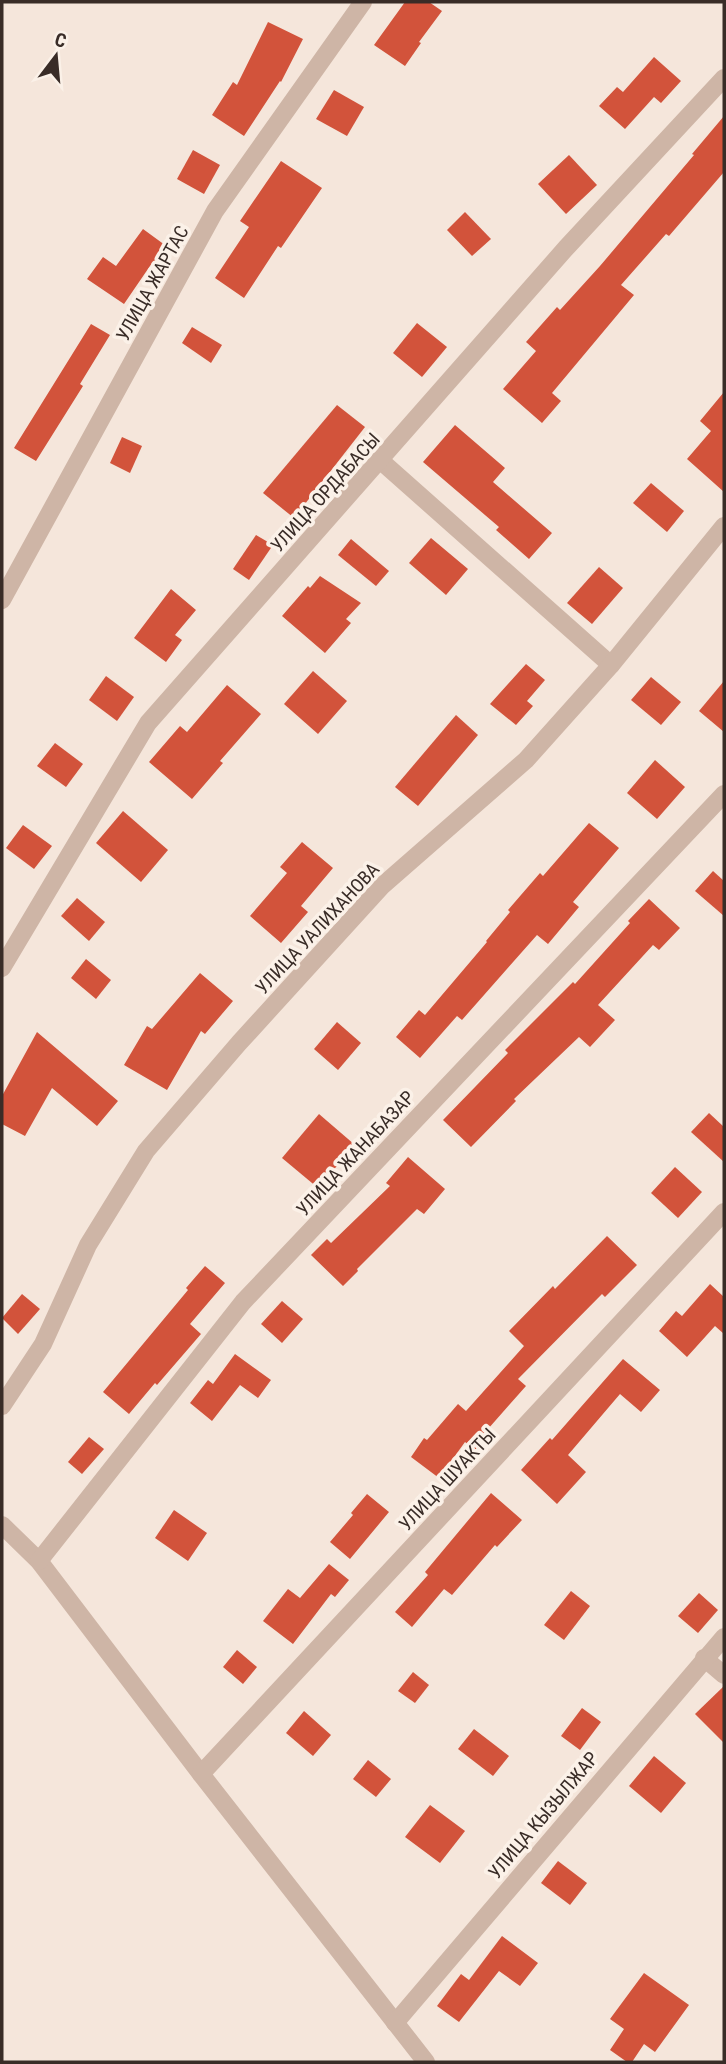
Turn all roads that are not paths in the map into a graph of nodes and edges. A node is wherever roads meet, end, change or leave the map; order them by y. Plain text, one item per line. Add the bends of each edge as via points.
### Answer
1 (363, 2) edge
2 (724, 78) edge
3 (381, 461) junction
4 (724, 526) edge
5 (2, 600) edge
6 (611, 665) junction
7 (724, 794) edge
8 (2, 968) edge
9 (724, 1212) edge
10 (2, 1406) edge
11 (2, 1525) edge
12 (39, 1561) junction
13 (724, 1637) edge
14 (704, 1658) junction
15 (724, 1675) edge
16 (201, 1774) junction
17 (395, 2023) junction
18 (426, 2062) edge

1 - 5 street, УЛИЦА ЖАРТАС via 215,211
2 - 3 street, УЛИЦА ОРДАБАСЫ via 566,248
3 - 6 street
3 - 8 street, УЛИЦА ОРДАБАСЫ via 148,723
4 - 6 street, УЛИЦА УАЛИХАНОВА
6 - 10 street, УЛИЦА УАЛИХАНОВА via 526,760 382,886 146,1151 88,1245 43,1344
7 - 12 street, УЛИЦА ЖАНАБАЗАР via 243,1302
9 - 16 street, УЛИЦА ШУАКТЫ
11 - 12 street
12 - 16 street
13 - 14 street, УЛИЦА КЫЗЫЛЖАР
14 - 15 street
14 - 17 street, УЛИЦА КЫЗЫЛЖАР
16 - 17 street
17 - 18 street

